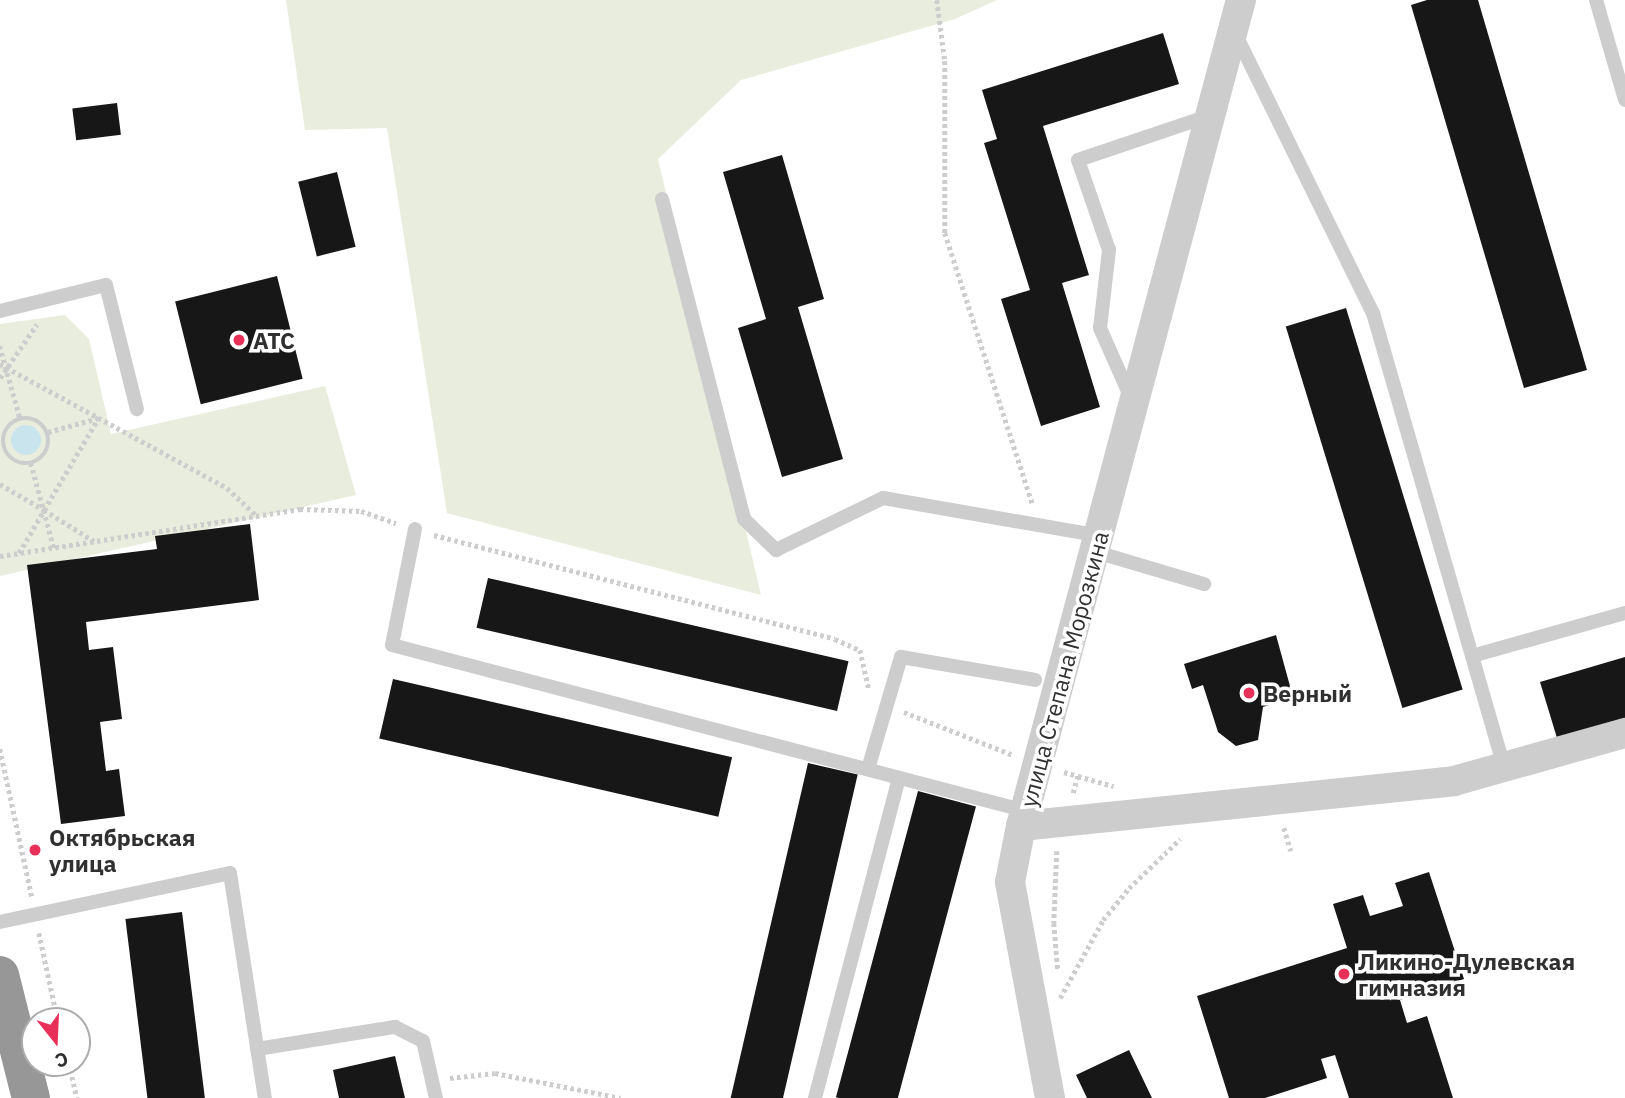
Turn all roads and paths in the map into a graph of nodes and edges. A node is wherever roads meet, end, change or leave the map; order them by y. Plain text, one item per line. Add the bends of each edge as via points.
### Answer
1 (937, 0) edge
2 (1241, 0) edge
3 (1595, 0) edge
4 (1233, 28) junction
5 (1625, 100) edge
6 (1210, 115) junction
7 (662, 199) dead end
8 (56, 297) junction
9 (0, 311) edge
10 (0, 346) edge
11 (3, 366) edge
12 (0, 378) edge
13 (1134, 406) junction
14 (137, 409) dead end
15 (99, 417) junction
16 (20, 418) junction
17 (48, 432) junction
18 (1, 446) edge
19 (32, 463) junction
20 (0, 484) edge
21 (44, 510) junction
22 (258, 517) junction
23 (1039, 525) junction
24 (415, 530) junction
25 (94, 542) junction
26 (1098, 544) junction
27 (54, 548) junction
28 (19, 553) junction
29 (0, 556) edge
30 (1204, 584) dead end
31 (1625, 613) edge
32 (1472, 656) junction
33 (1035, 680) dead end
34 (885, 704) junction
35 (1625, 733) edge
36 (0, 749) edge
37 (1038, 765) junction
38 (1504, 767) junction
39 (868, 769) junction
40 (899, 778) junction
41 (1024, 818) junction
42 (1065, 822) junction
43 (1186, 834) dead end
44 (36, 914) junction
45 (0, 922) edge
46 (1058, 973) dead end
47 (0, 975) edge
48 (1059, 986) dead end
49 (55, 1007) edge
50 (257, 1049) junction
51 (72, 1077) edge
52 (432, 1080) junction
53 (31, 1098) edge
54 (77, 1098) edge
55 (265, 1098) edge
56 (436, 1098) edge
57 (621, 1098) edge
58 (815, 1098) edge
59 (1050, 1098) edge

1 - 23 path via 945,61 946,233
2 - 4 street, улица Степана Морозкина
3 - 5 lane
4 - 6 street, улица Степана Морозкина
4 - 32 lane via 1373,313
6 - 13 street, улица Степана Морозкина
6 - 13 lane via 1078,160 1109,250 1101,328
7 - 23 lane via 744,519 776,550 883,498
8 - 9 lane
8 - 11 path
8 - 14 lane via 106,285
10 - 11 path
11 - 12 path
11 - 15 path
11 - 16 path
13 - 26 street, улица Степана Морозкина
15 - 17 path
15 - 21 path
15 - 22 path via 227,488
16 - 17 path via 37,420
16 - 18 path via 4,431
17 - 19 path via 49,447
18 - 19 path via 18,463
19 - 21 path
20 - 21 path
21 - 25 path
21 - 27 path
21 - 28 path
22 - 24 path via 300,509 361,511
22 - 25 path
23 - 26 lane
24 - 34 path via 835,639 860,650 870,694
24 - 39 lane via 393,645
25 - 27 path
26 - 30 lane
26 - 37 street, улица Степана Морозкина
27 - 28 path
28 - 29 path
31 - 32 lane
32 - 38 lane
33 - 34 lane via 901,657
34 - 37 path
34 - 39 lane
35 - 38 street, улица Степана Морозкина
36 - 44 path
37 - 41 street, улица Степана Морозкина
37 - 42 path via 1078,776
38 - 42 street, улица Степана Морозкина via 1454,782
39 - 40 lane
40 - 41 lane
40 - 58 lane
41 - 42 street, улица Степана Морозкина
41 - 59 street via 1010,882
42 - 46 path via 1056,876
43 - 48 path via 1129,887 1104,920 1060,998
44 - 45 lane
44 - 49 path
44 - 50 lane via 230,873
47 - 53 highway
50 - 52 lane via 395,1027 423,1041
50 - 55 lane
51 - 54 path
52 - 56 lane
52 - 57 path via 495,1073

